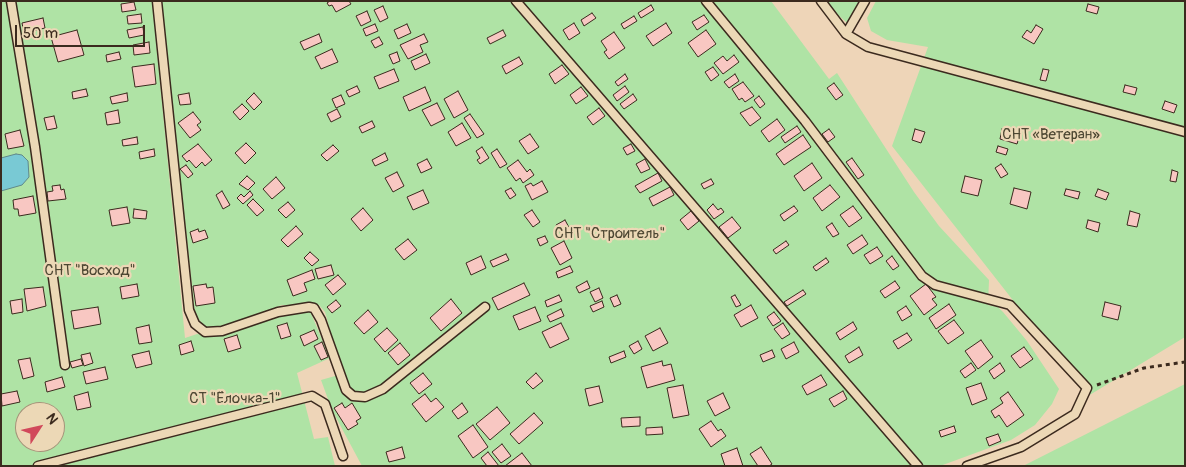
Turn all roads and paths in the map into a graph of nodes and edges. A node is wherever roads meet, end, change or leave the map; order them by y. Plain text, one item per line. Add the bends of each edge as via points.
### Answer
1 (11, 1) edge
2 (156, 1) edge
3 (516, 1) edge
4 (706, 1) edge
5 (821, 1) edge
6 (865, 1) edge
7 (846, 34) junction
8 (1185, 132) edge
9 (485, 307) dead end
10 (1185, 362) edge
11 (65, 365) dead end
12 (1087, 388) junction
13 (343, 456) dead end
14 (38, 466) edge
15 (918, 466) edge
16 (967, 466) edge

1 - 11 lane
2 - 9 lane via 189,310 195,324 205,332 222,331 278,312 314,308 346,390 353,396 366,397 382,389
3 - 15 lane
4 - 12 lane via 805,121 922,276 935,285 1010,305
5 - 7 lane
6 - 7 lane
7 - 8 lane via 868,47
10 - 12 path via 1144,368
12 - 16 lane via 1074,414 1021,447
13 - 14 lane via 325,404 312,396

